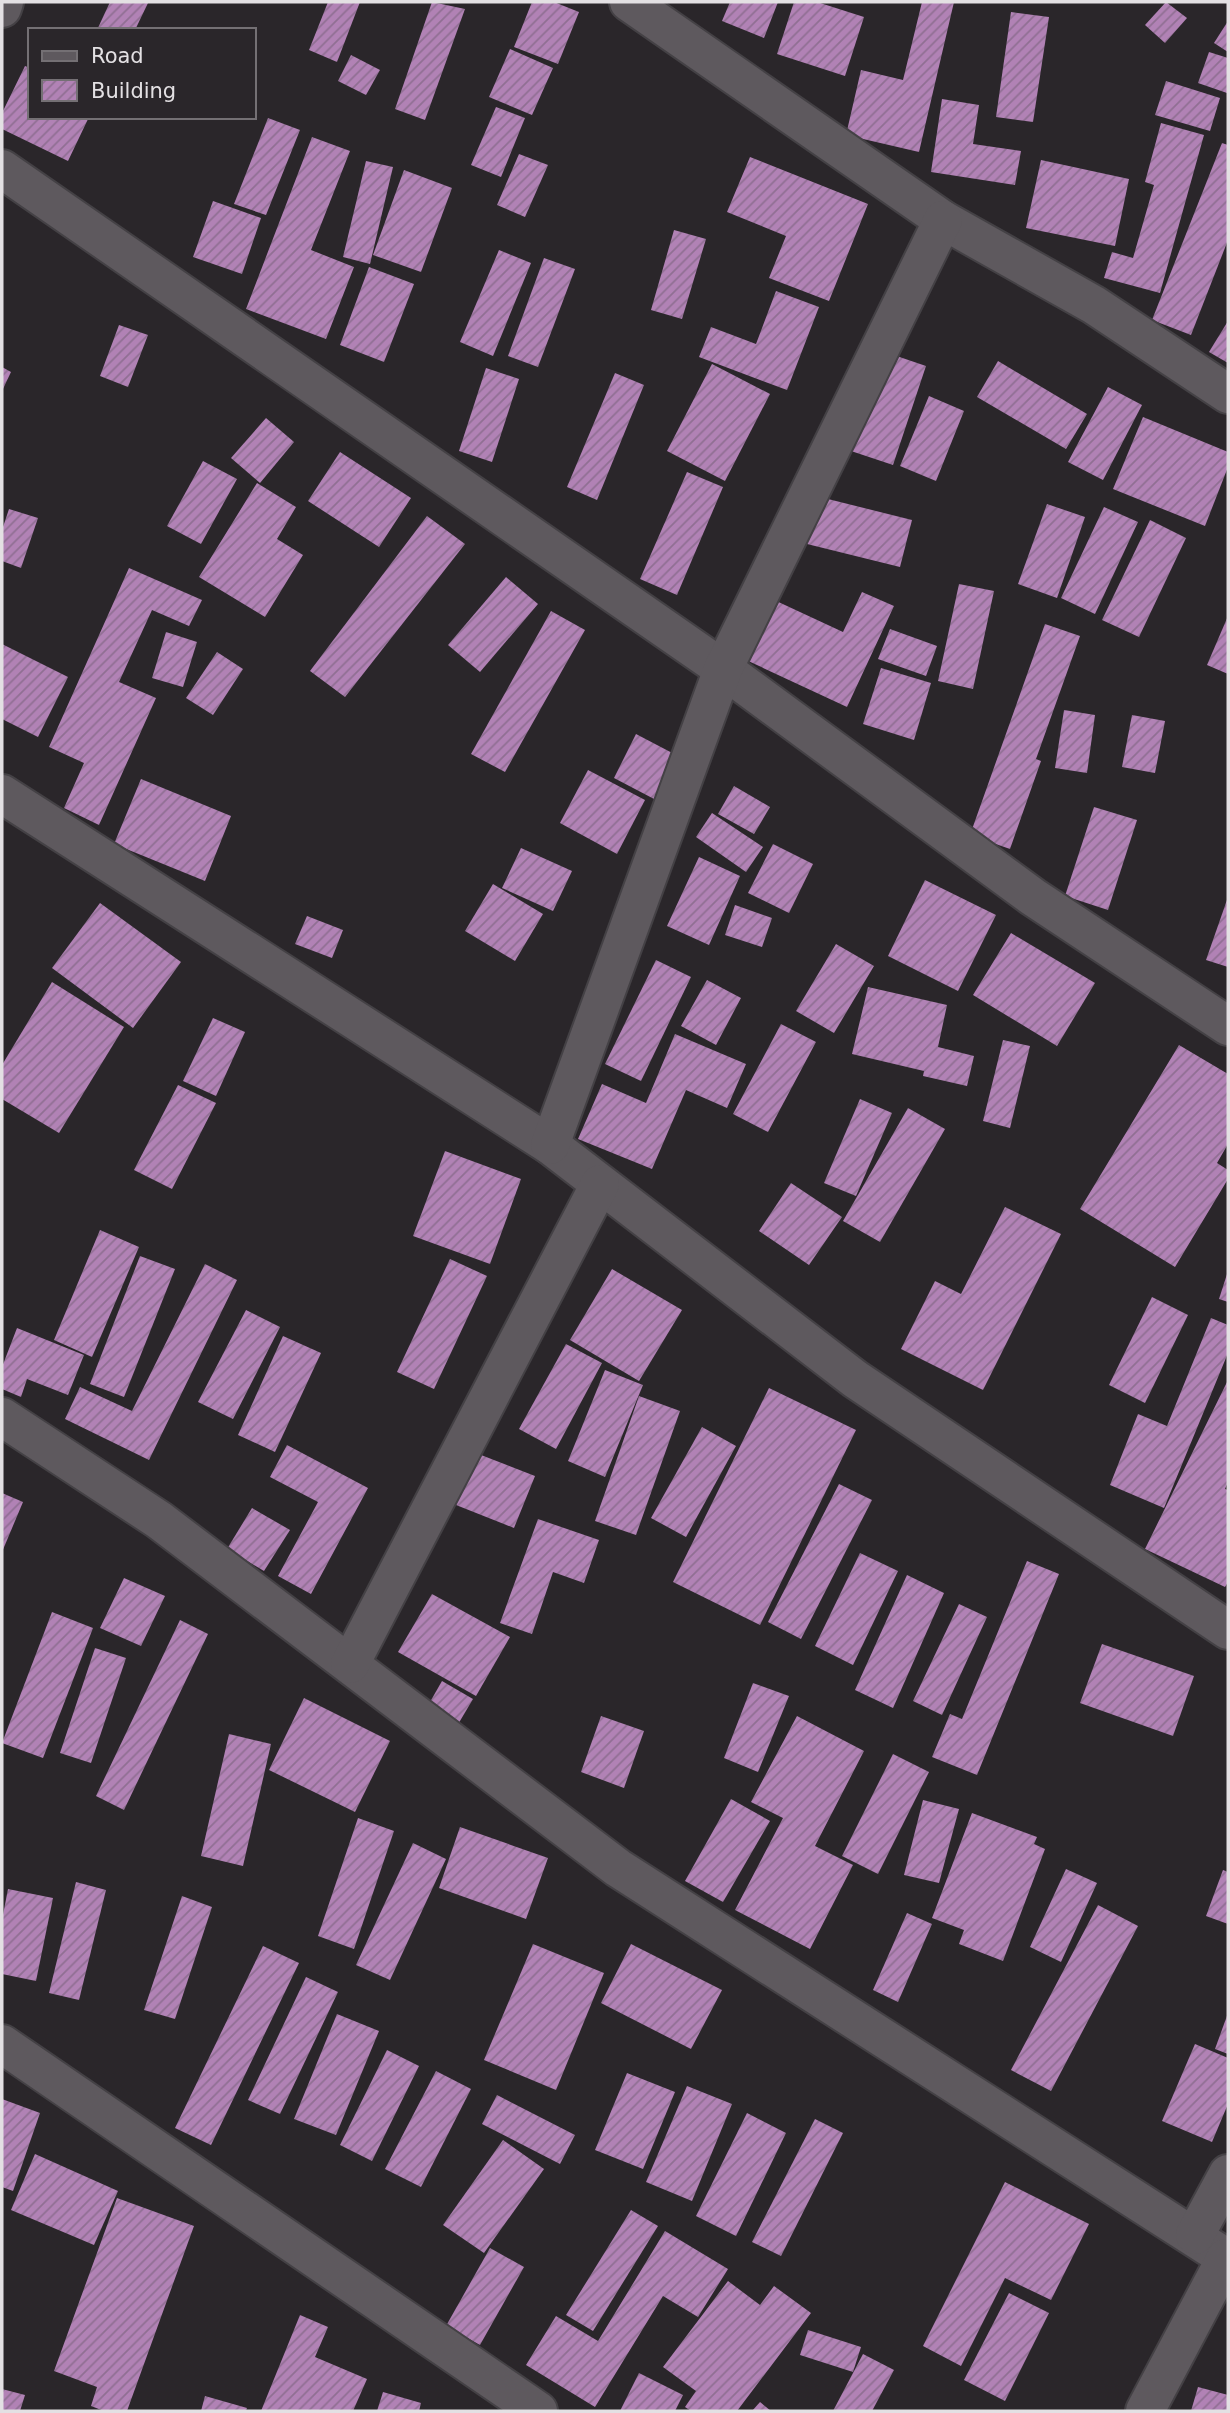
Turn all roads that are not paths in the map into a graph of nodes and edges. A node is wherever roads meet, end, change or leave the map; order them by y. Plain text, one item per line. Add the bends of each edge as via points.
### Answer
1 (4, 2) edge
2 (629, 2) edge
3 (2, 8) edge
4 (2, 169) edge
5 (943, 220) junction
6 (1228, 394) edge
7 (723, 669) junction
8 (2, 794) edge
9 (1228, 1026) edge
10 (550, 1145) junction
11 (600, 1184) junction
12 (2, 1417) edge
13 (1228, 1630) edge
14 (350, 1664) junction
15 (2, 2044) edge
16 (1228, 2174) edge
17 (1195, 2235) junction
18 (1227, 2259) edge
19 (538, 2411) edge
20 (1145, 2411) edge

1 - 3 street
2 - 5 street
4 - 7 street
5 - 6 street via 1094,305
5 - 7 street
7 - 9 street via 1033,897
7 - 10 street
8 - 10 street
10 - 11 street
11 - 13 street via 855,1379
11 - 14 street
12 - 14 street via 159,1520
14 - 17 street via 618,1868
15 - 19 street
16 - 17 street
17 - 18 street
18 - 20 street

